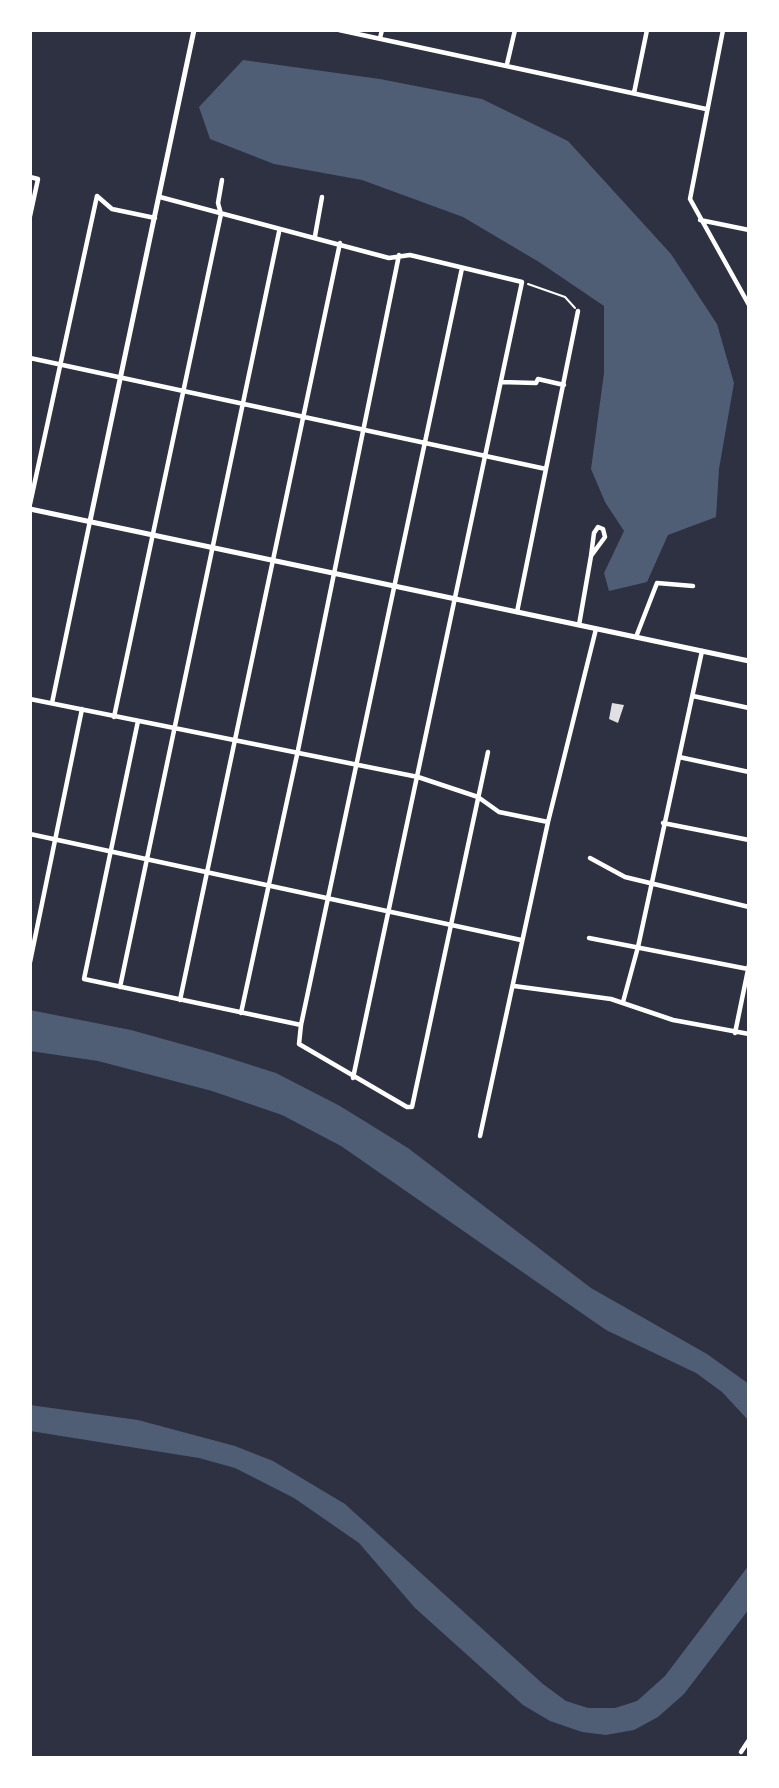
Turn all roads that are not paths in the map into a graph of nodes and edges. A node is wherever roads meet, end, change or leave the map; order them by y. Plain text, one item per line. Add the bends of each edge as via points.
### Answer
1 (194, 30) edge
2 (339, 30) edge
3 (382, 30) edge
4 (514, 30) edge
5 (648, 30) edge
6 (723, 30) edge
7 (380, 38) junction
8 (507, 64) junction
9 (634, 93) junction
10 (706, 109) junction
11 (30, 177) edge
12 (222, 180) dead end
13 (160, 197) junction
14 (321, 197) dead end
15 (221, 214) junction
16 (30, 216) edge
17 (155, 218) junction
18 (700, 220) junction
19 (749, 230) edge
20 (279, 232) junction
21 (315, 236) junction
22 (340, 243) junction
23 (399, 255) junction
24 (462, 268) junction
25 (749, 305) edge
26 (578, 311) road end
27 (30, 358) edge
28 (58, 365) junction
29 (121, 379) junction
30 (501, 382) junction
31 (564, 385) junction
32 (183, 391) junction
33 (244, 404) junction
34 (304, 417) junction
35 (364, 429) junction
36 (424, 442) junction
37 (486, 457) junction
38 (547, 470) junction
39 (30, 506) edge
40 (90, 522) junction
41 (153, 535) junction
42 (215, 548) junction
43 (591, 556) junction
44 (274, 561) junction
45 (335, 573) junction
46 (394, 586) junction
47 (692, 586) dead end
48 (455, 598) junction
49 (517, 612) junction
50 (579, 625) junction
51 (596, 629) junction
52 (636, 637) junction
53 (702, 651) junction
54 (749, 661) edge
55 (693, 696) junction
56 (30, 699) edge
57 (52, 703) junction
58 (749, 708) edge
59 (82, 709) junction
60 (114, 716) junction
61 (138, 721) junction
62 (174, 729) junction
63 (235, 743) junction
64 (488, 752) dead end
65 (298, 755) junction
66 (679, 757) junction
67 (356, 766) junction
68 (749, 772) edge
69 (418, 777) junction
70 (478, 797) junction
71 (548, 822) junction
72 (663, 823) junction
73 (30, 834) edge
74 (55, 840) junction
75 (749, 840) edge
76 (110, 852) junction
77 (590, 858) dead end
78 (147, 859) junction
79 (207, 872) junction
80 (651, 883) junction
81 (270, 885) junction
82 (329, 897) junction
83 (749, 907) edge
84 (388, 909) junction
85 (450, 925) junction
86 (589, 938) dead end
87 (521, 940) junction
88 (638, 947) junction
89 (30, 962) edge
90 (749, 967) edge
91 (514, 986) junction
92 (120, 987) junction
93 (180, 1000) junction
94 (624, 1002) junction
95 (241, 1013) junction
96 (302, 1025) junction
97 (735, 1033) junction
98 (749, 1034) edge
99 (353, 1078) junction
100 (480, 1136) dead end
101 (749, 1740) edge
102 (741, 1752) dead end

1 - 13 street
2 - 7 street
3 - 7 street
4 - 8 street
5 - 9 street
6 - 10 street
7 - 8 street
8 - 9 street
9 - 10 street
10 - 18 street via 690,199
11 - 16 street via 38,179
12 - 15 street
13 - 15 street
13 - 17 street
14 - 21 street
15 - 20 street
15 - 32 street
17 - 28 street via 112,209 97,196
17 - 29 street
18 - 19 street
18 - 25 street
20 - 21 street
20 - 33 street
21 - 22 street
22 - 23 street via 389,258
22 - 34 street
23 - 24 street
23 - 35 street
24 - 30 street via 522,282
24 - 36 street
26 - 31 street
27 - 28 street
28 - 29 street
28 - 39 street
29 - 32 street
29 - 40 street
30 - 31 street via 536,383 538,379
30 - 37 street
31 - 38 street
32 - 33 street
32 - 41 street
33 - 34 street
33 - 42 street
34 - 35 street
34 - 44 street
35 - 36 street
35 - 45 street
36 - 37 street
36 - 46 street
37 - 38 street
37 - 48 street
38 - 49 street
39 - 40 street
40 - 41 street
40 - 57 street
41 - 42 street
41 - 60 street
42 - 44 street
42 - 62 street
43 - 43 street via 594,533 598,527 605,537
43 - 50 street
44 - 45 street
44 - 63 street
45 - 46 street
45 - 65 street
46 - 48 street
46 - 67 street
47 - 52 street via 657,583
48 - 49 street
48 - 69 street
49 - 50 street
50 - 51 street
51 - 52 street
51 - 71 street
52 - 53 street
53 - 54 street
53 - 55 street
55 - 58 street
55 - 66 street
56 - 57 street
57 - 59 street
59 - 60 street
59 - 74 street
60 - 61 street
61 - 62 street
61 - 76 street
62 - 63 street
62 - 78 street
63 - 65 street
63 - 79 street
64 - 70 street
65 - 67 street
65 - 81 street
66 - 68 street
66 - 72 street
67 - 69 street
67 - 82 street
69 - 70 street
69 - 84 street
70 - 71 street via 499,812
70 - 85 street
71 - 87 street
72 - 75 street
72 - 80 street
73 - 74 street
74 - 76 street
74 - 89 street
76 - 78 street
76 - 92 street via 84,979
77 - 80 street via 625,877
78 - 79 street
78 - 92 street
79 - 81 street
79 - 93 street
80 - 83 street
80 - 88 street
81 - 82 street
81 - 95 street
82 - 84 street
82 - 96 street
84 - 85 street
84 - 99 street
85 - 87 street
85 - 99 street via 412,1107
86 - 88 street
87 - 91 street
88 - 90 street
88 - 94 street
90 - 97 street
91 - 94 street
91 - 100 street
92 - 93 street
93 - 95 street
94 - 97 street via 673,1020
95 - 96 street
96 - 99 street via 299,1044
97 - 98 street
101 - 102 street

